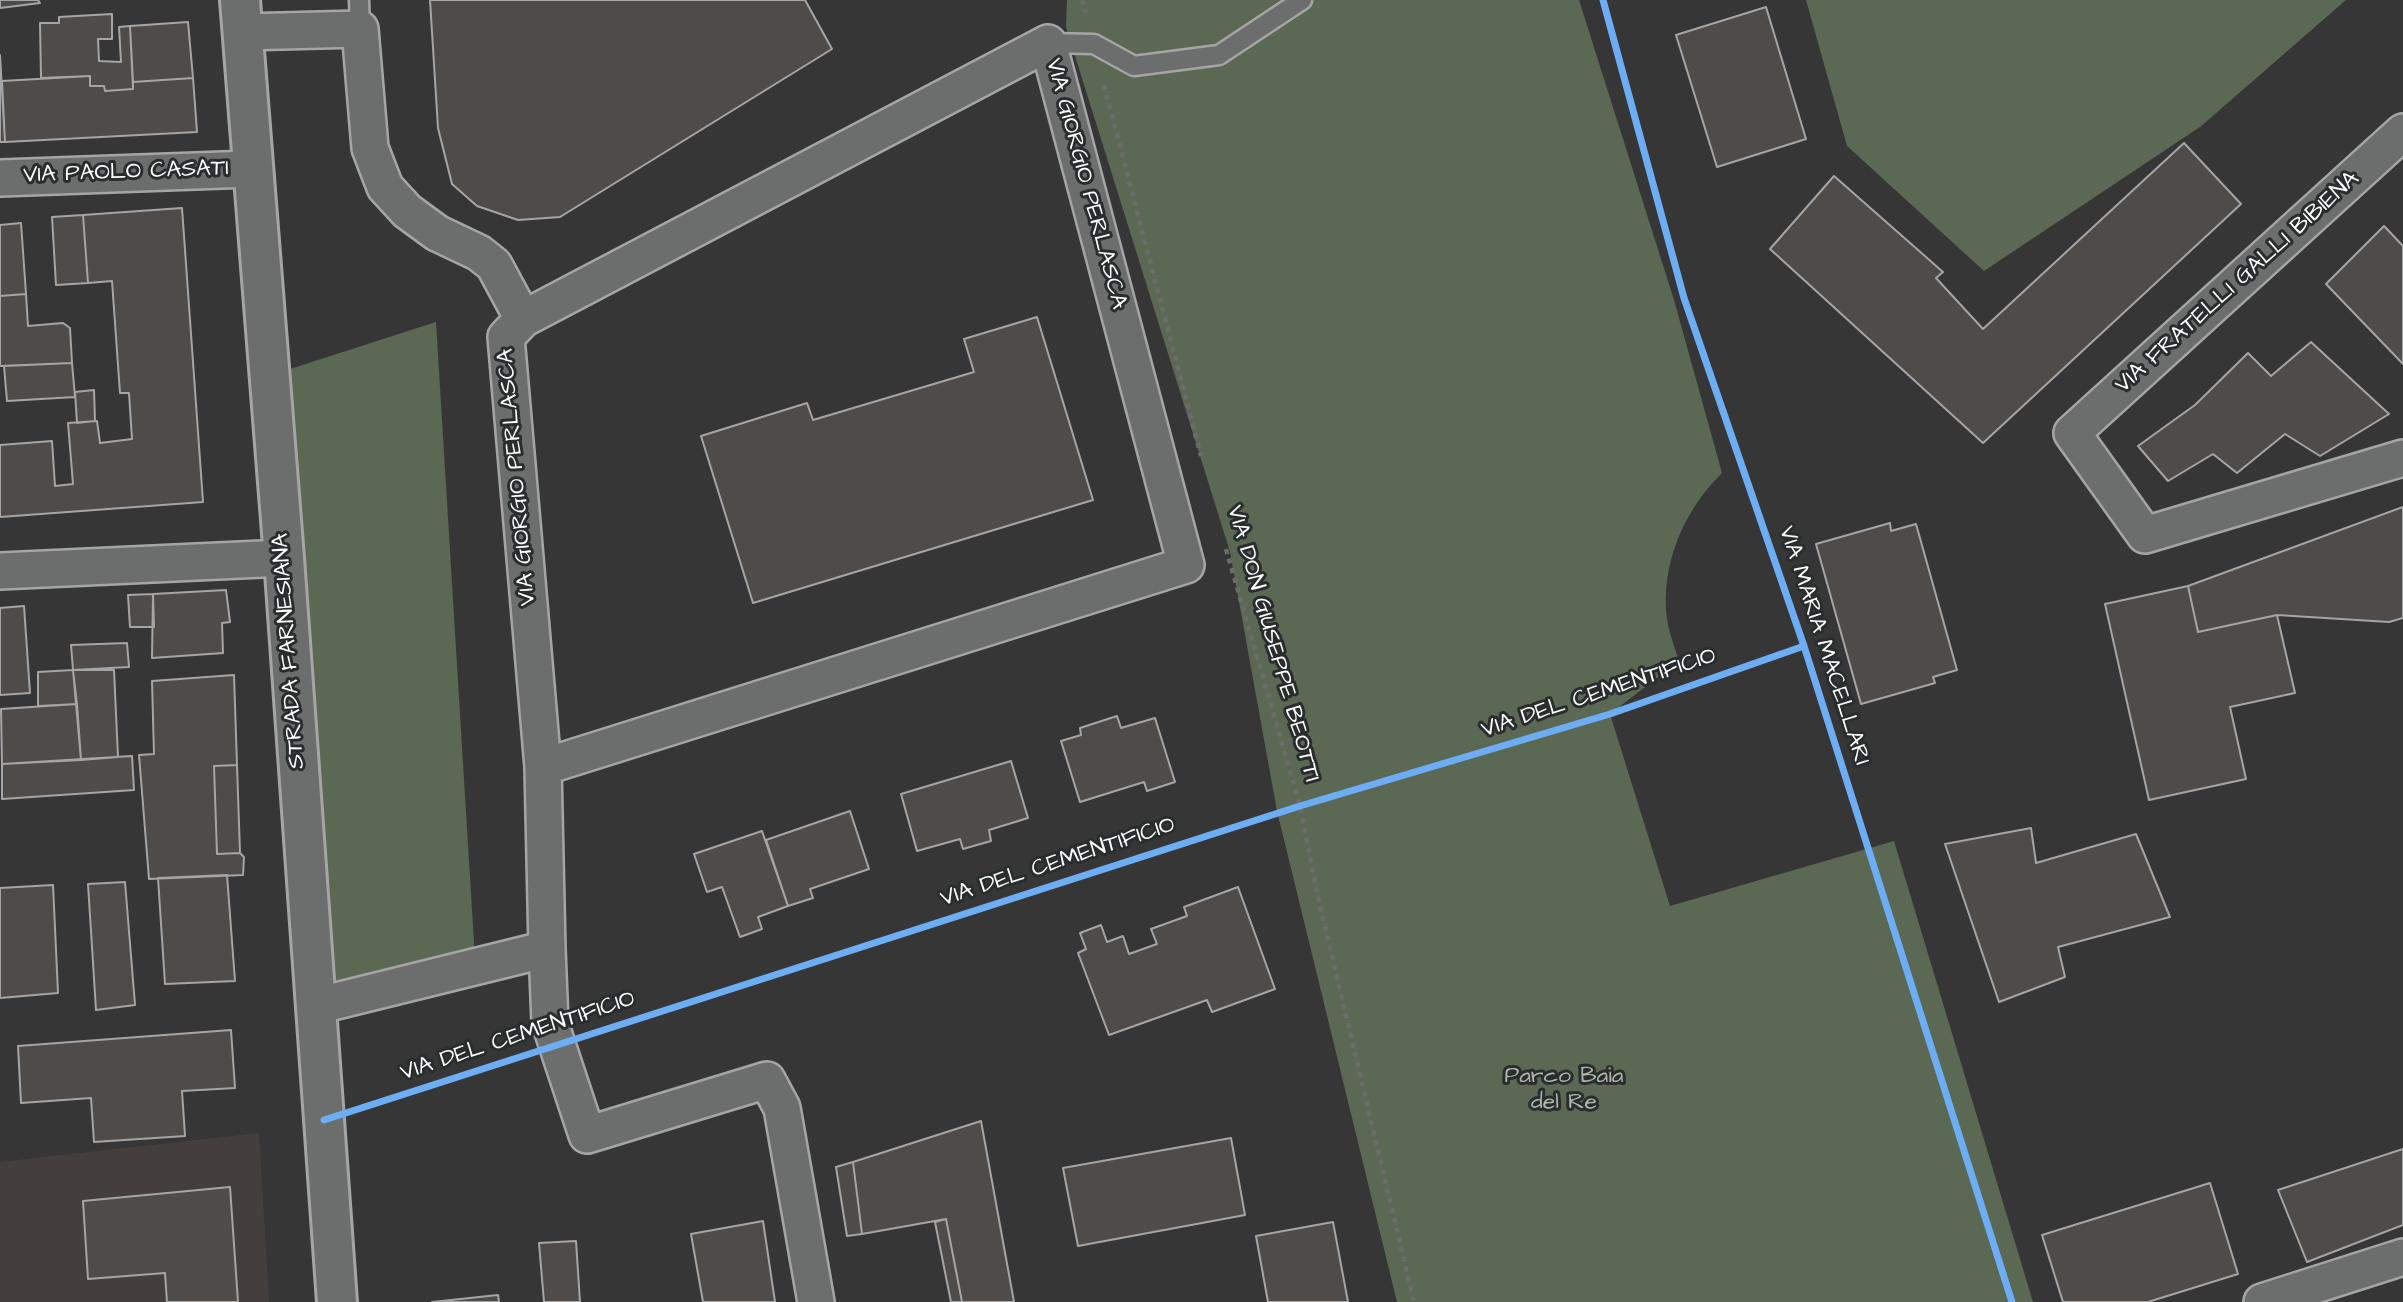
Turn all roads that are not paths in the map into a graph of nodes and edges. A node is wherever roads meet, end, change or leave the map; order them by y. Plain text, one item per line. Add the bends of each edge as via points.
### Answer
1 (1302, 0) edge
2 (360, 14) edge
3 (241, 16) edge
4 (1048, 43) junction
5 (2403, 132) edge
6 (251, 169) junction
7 (0, 178) edge
8 (523, 319) junction
9 (2403, 458) edge
10 (284, 558) junction
11 (0, 571) edge
12 (543, 767) junction
13 (547, 949) junction
14 (316, 1006) junction
15 (2403, 1257) edge
16 (337, 1302) edge
17 (816, 1302) edge
18 (2262, 1302) edge

1 - 4 lane via 1219,55 1134,66 1094,44
2 - 3 street
2 - 8 street via 370,148 385,187 437,233 494,265
3 - 6 street, STRADA FARNESIANA
4 - 8 street, VIA GIORGIO PERLASCA
4 - 12 street, VIA GIORGIO PERLASCA via 1186,565
5 - 9 street, VIA FRATELLI GALLI BIBIENA via 2072,433 2145,535
6 - 7 street, VIA PAOLO CASATI
6 - 10 street, STRADA FARNESIANA
8 - 12 street, VIA GIORGIO PERLASCA via 506,337
10 - 11 street
10 - 14 street, STRADA FARNESIANA
12 - 13 street, VIA GIORGIO PERLASCA
13 - 14 street
13 - 17 street, VIA GIORGIO PERLASCA via 550,1023 587,1135 767,1080 782,1108
14 - 16 street, STRADA FARNESIANA
15 - 18 street

